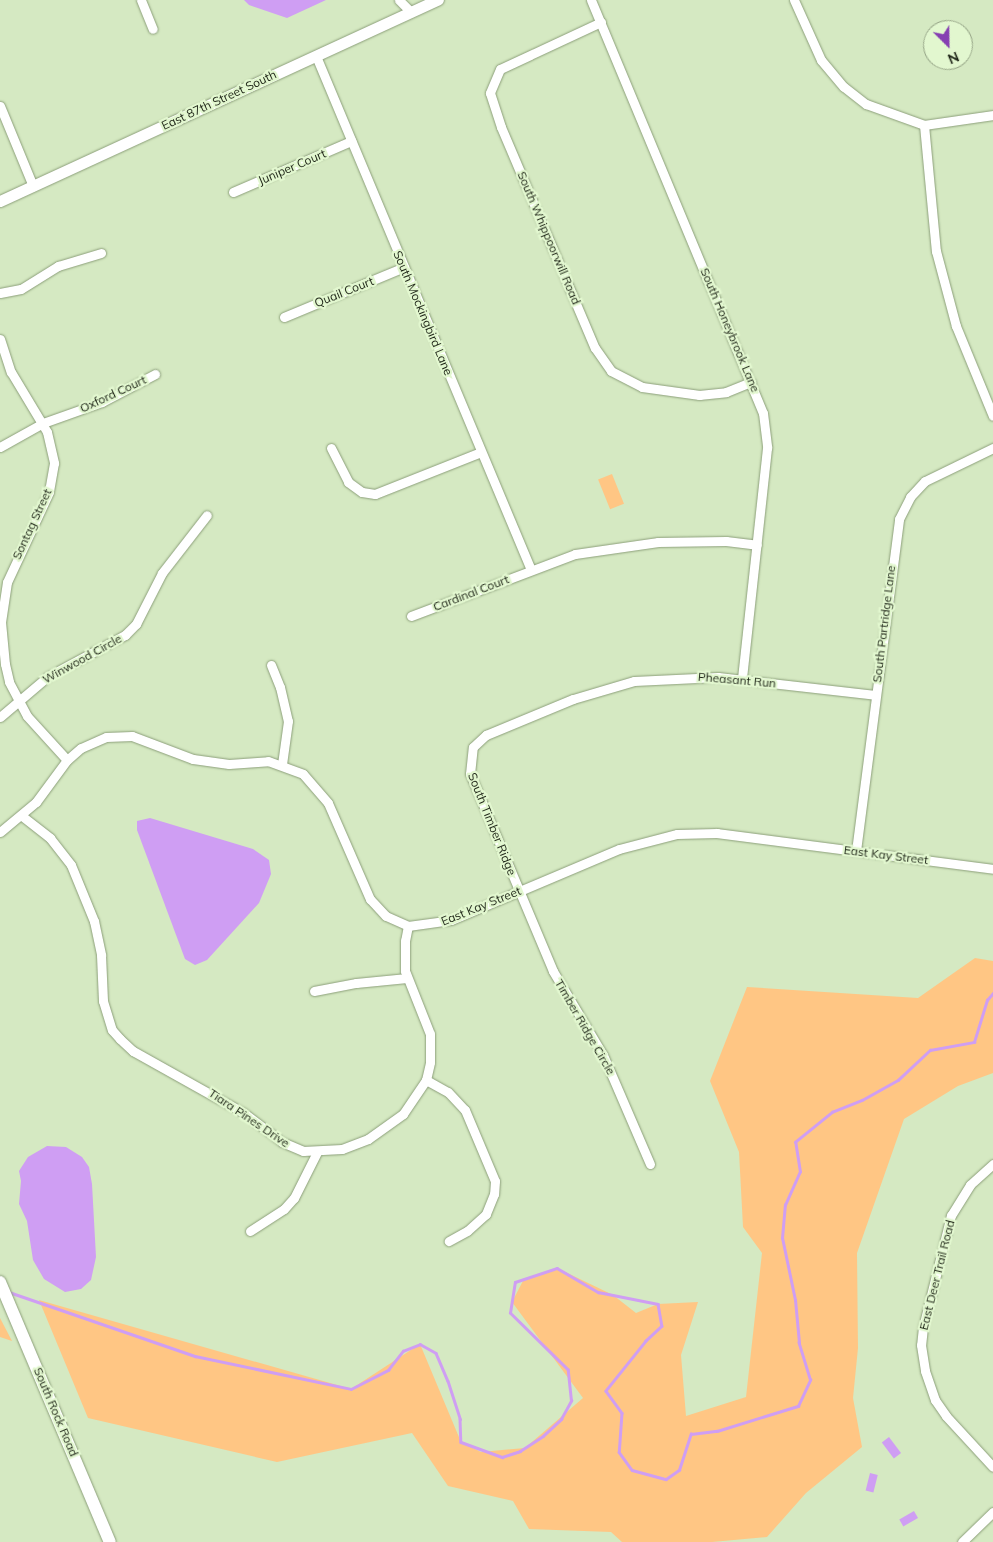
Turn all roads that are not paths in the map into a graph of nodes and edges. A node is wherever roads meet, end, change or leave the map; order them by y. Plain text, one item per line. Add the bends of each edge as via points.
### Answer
1 (141, 0) edge
2 (399, 0) edge
3 (410, 0) edge
4 (438, 0) edge
5 (592, 0) edge
6 (794, 0) edge
7 (411, 12) junction
8 (601, 22) junction
9 (153, 29) dead end
10 (316, 56) junction
11 (0, 106) edge
12 (993, 115) edge
13 (924, 125) junction
14 (351, 141) junction
15 (33, 186) junction
16 (233, 192) dead end
17 (0, 202) edge
18 (101, 253) dead end
19 (404, 268) junction
20 (0, 293) edge
21 (284, 318) dead end
22 (0, 339) edge
23 (155, 374) dead end
24 (751, 382) junction
25 (993, 416) edge
26 (43, 423) junction
27 (0, 447) edge
28 (331, 448) dead end
29 (993, 448) edge
30 (481, 452) junction
31 (207, 514) dead end
32 (757, 545) junction
33 (531, 570) junction
34 (2, 600) edge
35 (412, 616) dead end
36 (271, 665) dead end
37 (742, 679) junction
38 (875, 695) junction
39 (18, 700) junction
40 (0, 717) edge
41 (470, 756) joint
42 (67, 760) junction
43 (282, 764) junction
44 (22, 816) junction
45 (0, 832) edge
46 (856, 851) junction
47 (993, 869) edge
48 (519, 891) junction
49 (408, 926) junction
50 (407, 978) junction
51 (314, 991) dead end
52 (426, 1080) junction
53 (316, 1152) junction
54 (650, 1164) dead end
55 (993, 1164) edge
56 (250, 1231) dead end
57 (449, 1241) dead end
58 (0, 1282) edge
59 (993, 1467) edge
60 (993, 1512) edge
61 (110, 1542) edge
62 (962, 1542) edge

1 - 9 street
2 - 7 street
3 - 7 street
4 - 7 street, East 87th Street South
5 - 8 street, South Honeybrook Lane
6 - 13 street via 821,60 844,87 866,104
7 - 10 street, East 87th Street South
8 - 24 street, South Honeybrook Lane
8 - 24 street, South Whippoorwill Road via 504,66 492,83 492,104 595,348 611,371 642,388 699,395 726,392
10 - 14 street, South Mockingbird Lane
10 - 15 street, East 87th Street South
11 - 15 street
12 - 13 street
13 - 25 street via 931,226 936,250 956,326
14 - 16 street, Juniper Court
14 - 19 street, South Mockingbird Lane
15 - 17 street, East 87th Street South
18 - 20 street via 58,266 21,289
19 - 21 street, Quail Court
19 - 30 street, South Mockingbird Lane
22 - 26 street, Sontag Street via 11,372
23 - 26 street, Oxford Court via 102,402
24 - 32 street, South Honeybrook Lane via 763,413 767,448
26 - 27 street, Oxford Court
26 - 34 street, Sontag Street via 52,448 52,478 14,562
28 - 30 street via 348,482 362,492 375,494
29 - 38 street, South Partridge Lane via 934,475 904,506 896,531
30 - 33 street, South Mockingbird Lane
31 - 39 street, Winwood Circle via 162,573 136,624 125,635 47,677
32 - 33 street, Cardinal Court via 698,540 635,544 575,554
32 - 37 street, South Honeybrook Lane
33 - 35 street, Cardinal Court
34 - 39 street, Sontag Street via 5,664
36 - 43 street via 288,721
37 - 38 street, Pheasant Run
37 - 41 street, Pheasant Run via 670,677 608,688 573,698 486,736
38 - 46 street, South Partridge Lane
39 - 40 street, Winwood Circle
39 - 42 street, Sontag Street via 38,731
41 - 48 street, South Timber Ridge via 470,774
42 - 43 street via 94,741 119,736 146,739 175,753 212,763 268,761
42 - 44 street
43 - 49 street via 303,774 322,792 370,899 386,916
44 - 45 street
44 - 53 street, Tiara Pines Drive via 50,838 71,865 94,921 101,955 103,1001 112,1030 136,1052 244,1113 282,1142 303,1151
46 - 47 street, East Kay Street
46 - 48 street, East Kay Street via 717,833 677,834 619,849
48 - 49 street, East Kay Street via 451,920
48 - 54 street, Timber Ridge Circle via 552,972 603,1055
49 - 50 street, Tiara Pines Drive via 404,956
50 - 51 street
50 - 52 street, Tiara Pines Drive via 430,1034
52 - 53 street, Tiara Pines Drive via 412,1104 388,1127 356,1144
52 - 57 street via 448,1092 465,1110 495,1181 486,1214 467,1231
53 - 56 street via 294,1198 284,1209
55 - 59 street, East Deer Trail Road via 970,1185 951,1215 921,1346 924,1371 935,1400
58 - 61 main road, South Rock Road
60 - 62 street

